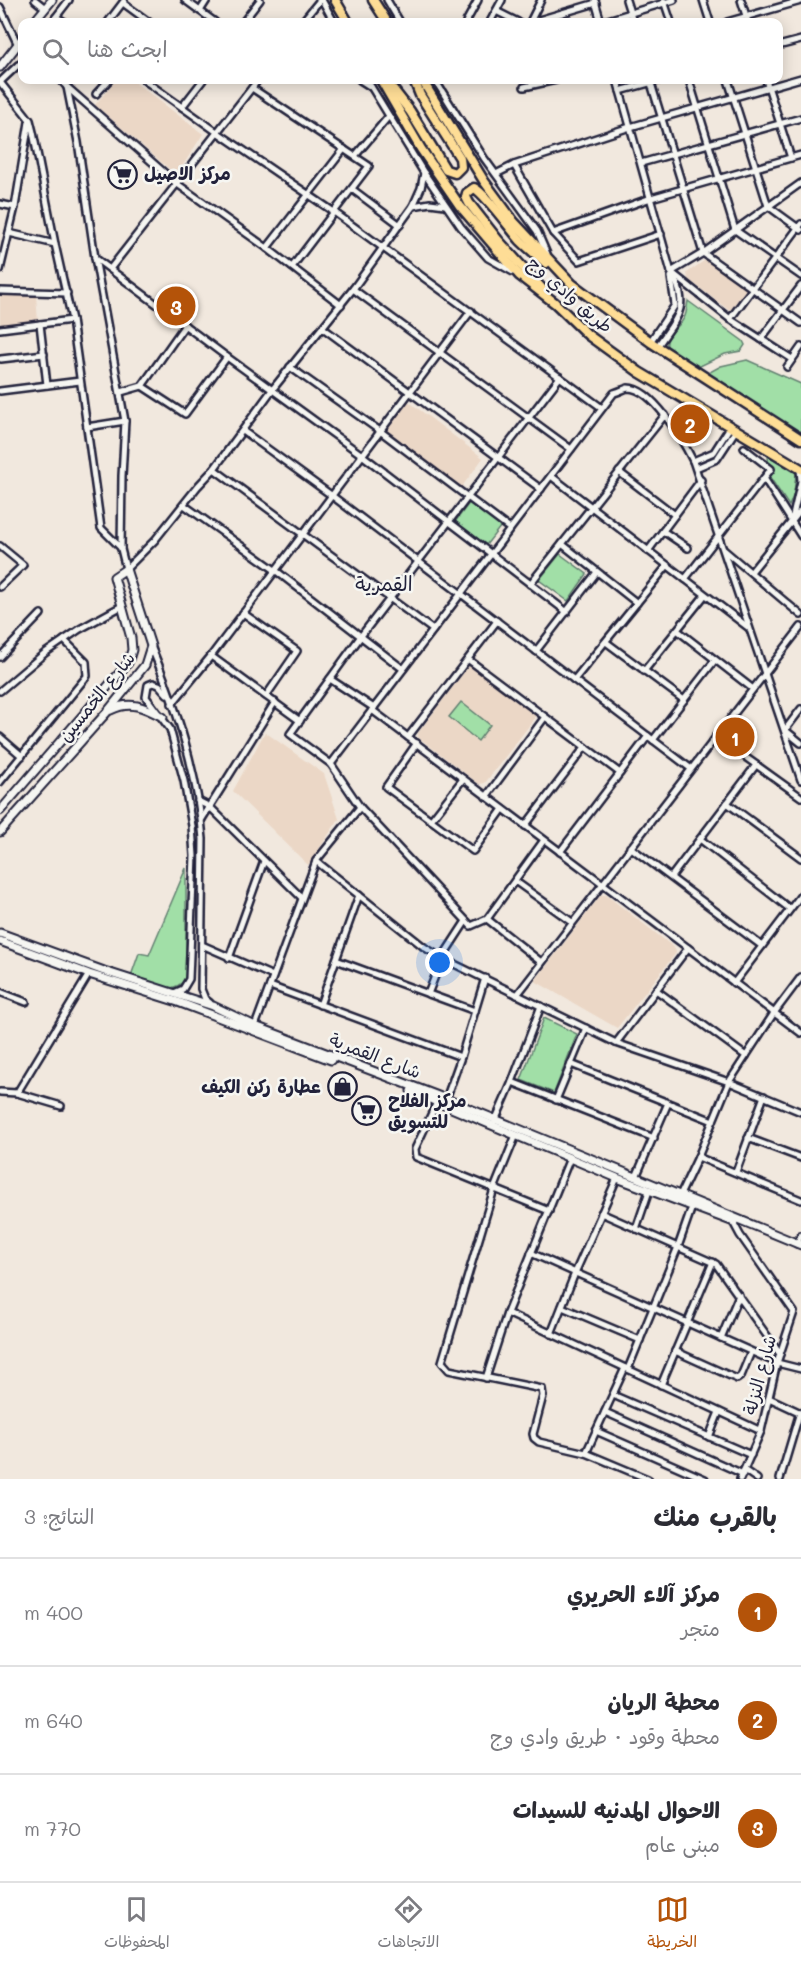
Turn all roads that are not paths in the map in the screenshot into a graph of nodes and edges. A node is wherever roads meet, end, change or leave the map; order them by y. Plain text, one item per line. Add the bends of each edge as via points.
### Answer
1 (35, 0) edge
2 (69, 0) edge
3 (185, 0) edge
4 (207, 0) edge
5 (260, 0) edge
6 (321, 0) edge
7 (334, 0) edge
8 (373, 0) edge
9 (387, 0) edge
10 (478, 0) edge
11 (502, 0) edge
12 (541, 0) edge
13 (626, 0) edge
14 (674, 0) edge
15 (703, 0) edge
16 (741, 0) edge
17 (778, 0) edge
18 (124, 1) edge
19 (595, 1) edge
20 (664, 1) edge
21 (801, 1) edge
22 (48, 3) edge
23 (0, 7) edge
24 (781, 7) junction
25 (200, 11) junction
26 (496, 11) junction
27 (630, 13) junction
28 (56, 17) edge
29 (37, 18) edge
30 (111, 18) edge
31 (141, 18) edge
32 (210, 18) edge
33 (246, 18) edge
34 (305, 18) edge
35 (332, 18) edge
36 (345, 18) edge
37 (384, 18) edge
38 (398, 18) edge
39 (468, 18) edge
40 (492, 18) edge
41 (510, 18) edge
42 (533, 18) edge
43 (543, 18) edge
44 (600, 18) edge
45 (614, 18) edge
46 (632, 18) edge
47 (670, 18) edge
48 (709, 18) edge
49 (746, 18) edge
50 (752, 18) edge
51 (18, 38) edge
52 (801, 40) edge
53 (18, 44) edge
54 (783, 45) edge
55 (18, 65) edge
56 (0, 67) edge
57 (801, 78) edge
58 (0, 83) edge
59 (783, 83) edge
60 (64, 84) edge
61 (105, 84) edge
62 (150, 84) edge
63 (200, 84) edge
64 (255, 84) edge
65 (366, 84) edge
66 (370, 84) edge
67 (385, 84) edge
68 (387, 84) edge
69 (416, 84) edge
70 (424, 84) edge
71 (438, 84) edge
72 (538, 84) edge
73 (618, 84) edge
74 (642, 84) edge
75 (652, 84) edge
76 (690, 84) edge
77 (729, 84) edge
78 (767, 84) edge
79 (779, 84) edge
80 (67, 87) junction
81 (524, 87) dead end
82 (768, 87) junction
83 (252, 88) junction
84 (372, 88) junction
85 (620, 91) junction
86 (96, 94) dead end
87 (734, 98) junction
88 (182, 107) junction
89 (698, 108) junction
90 (390, 116) junction
91 (662, 118) junction
92 (801, 118) edge
93 (30, 120) junction
94 (780, 124) junction
95 (630, 127) junction
96 (217, 132) junction
97 (745, 134) junction
98 (709, 144) junction
99 (344, 149) junction
100 (673, 154) junction
101 (801, 155) edge
102 (355, 156) junction
103 (791, 158) junction
104 (641, 163) junction
105 (514, 165) junction
106 (756, 168) junction
107 (424, 173) junction
108 (496, 174) junction
109 (720, 178) junction
110 (176, 183) junction
111 (801, 183) edge
112 (352, 189) junction
113 (683, 189) junction
114 (309, 194) junction
115 (651, 198) junction
116 (0, 204) edge
117 (445, 205) junction
118 (413, 206) junction
119 (768, 206) junction
120 (15, 207) junction
121 (334, 212) junction
122 (400, 225) junction
123 (800, 228) edge
124 (735, 230) junction
125 (9, 233) junction
126 (553, 233) junction
127 (661, 234) junction
128 (55, 244) junction
129 (267, 248) junction
130 (384, 248) junction
131 (703, 253) junction
132 (95, 258) junction
133 (549, 258) junction
134 (776, 258) junction
135 (292, 267) junction
136 (110, 268) junction
137 (0, 270) edge
138 (671, 272) junction
139 (519, 275) junction
140 (801, 276) edge
141 (572, 284) junction
142 (801, 286) edge
143 (753, 288) junction
144 (353, 289) junction
145 (0, 291) edge
146 (67, 293) junction
147 (555, 303) junction
148 (341, 305) junction
149 (783, 309) junction
150 (471, 311) junction
151 (730, 319) junction
152 (72, 320) junction
153 (801, 323) edge
154 (40, 324) junction
155 (185, 325) junction
156 (323, 328) junction
157 (0, 329) edge
158 (761, 339) junction
159 (654, 344) junction
160 (801, 347) edge
161 (440, 352) junction
162 (44, 354) junction
163 (227, 357) junction
164 (1, 359) edge
165 (792, 359) junction
166 (290, 367) junction
167 (787, 367) dead end
168 (560, 377) junction
169 (80, 381) junction
170 (47, 385) junction
171 (142, 386) junction
172 (272, 390) junction
173 (0, 391) edge
174 (121, 392) junction
175 (410, 392) junction
176 (602, 408) junction
177 (665, 415) junction
178 (529, 418) junction
179 (125, 421) junction
180 (87, 427) junction
181 (733, 428) junction
182 (243, 431) junction
183 (380, 431) junction
184 (801, 439) edge
185 (744, 448) dead end
186 (571, 449) junction
187 (362, 455) junction
188 (499, 457) junction
189 (693, 461) junction
190 (696, 468) junction
191 (214, 469) junction
192 (801, 469) edge
193 (619, 472) junction
194 (551, 476) junction
195 (764, 478) junction
196 (701, 480) junction
197 (541, 489) junction
198 (331, 495) junction
199 (468, 497) junction
200 (184, 505) junction
201 (591, 507) junction
202 (801, 510) edge
203 (675, 515) junction
204 (449, 521) junction
205 (792, 521) junction
206 (510, 529) junction
207 (663, 531) junction
208 (303, 533) junction
209 (719, 535) junction
210 (801, 536) edge
211 (562, 544) junction
212 (0, 546) edge
213 (688, 548) dead end
214 (121, 549) junction
215 (724, 550) junction
216 (648, 551) junction
217 (490, 555) junction
218 (418, 562) junction
219 (667, 566) junction
220 (126, 569) junction
221 (275, 570) junction
222 (597, 572) junction
223 (751, 572) junction
224 (685, 579) junction
225 (530, 584) junction
226 (0, 587) edge
227 (461, 594) junction
228 (705, 595) junction
229 (390, 598) junction
230 (637, 603) junction
231 (122, 606) junction
232 (567, 612) junction
233 (243, 613) junction
234 (41, 614) dead end
235 (801, 615) edge
236 (497, 621) junction
237 (801, 627) edge
238 (751, 629) junction
239 (433, 630) junction
240 (677, 630) junction
241 (361, 636) junction
242 (64, 640) junction
243 (606, 642) junction
244 (151, 646) junction
245 (536, 651) junction
246 (211, 656) junction
247 (0, 657) edge
248 (469, 660) junction
249 (715, 660) junction
250 (403, 669) junction
251 (644, 671) junction
252 (765, 673) junction
253 (330, 679) junction
254 (574, 680) junction
255 (753, 690) junction
256 (0, 691) edge
257 (266, 696) junction
258 (684, 700) junction
259 (274, 702) junction
260 (172, 704) junction
261 (373, 709) junction
262 (801, 710) edge
263 (108, 711) junction
264 (163, 717) junction
265 (545, 717) junction
266 (300, 721) junction
267 (784, 730) junction
268 (716, 736) junction
269 (0, 737) edge
270 (408, 737) junction
271 (651, 738) junction
272 (417, 743) junction
273 (801, 743) edge
274 (585, 747) junction
275 (22, 756) junction
276 (331, 764) junction
277 (756, 765) junction
278 (690, 768) junction
279 (620, 773) junction
280 (463, 779) junction
281 (801, 780) edge
282 (0, 782) edge
283 (486, 797) junction
284 (801, 798) edge
285 (198, 801) junction
286 (727, 803) junction
287 (210, 807) junction
288 (360, 807) junction
289 (503, 809) junction
290 (0, 811) edge
291 (202, 819) junction
292 (431, 820) junction
293 (525, 826) junction
294 (0, 832) edge
295 (700, 839) junction
296 (544, 840) junction
297 (630, 846) junction
298 (560, 852) junction
299 (801, 858) edge
300 (264, 861) junction
301 (316, 861) junction
302 (671, 877) junction
303 (515, 880) junction
304 (602, 883) junction
305 (359, 895) junction
306 (801, 895) edge
307 (301, 897) junction
308 (790, 909) junction
309 (487, 918) junction
310 (466, 921) junction
311 (572, 922) junction
312 (0, 933) edge
313 (0, 941) edge
314 (202, 945) junction
315 (762, 946) junction
316 (688, 948) junction
317 (229, 958) junction
318 (442, 958) junction
319 (336, 960) junction
320 (542, 962) junction
321 (89, 974) junction
322 (273, 976) junction
323 (801, 977) edge
324 (485, 978) junction
325 (734, 983) junction
326 (270, 986) junction
327 (656, 990) junction
328 (169, 993) junction
329 (428, 994) junction
330 (517, 994) junction
331 (1, 995) edge
332 (26, 1002) dead end
333 (320, 1005) junction
334 (213, 1006) junction
335 (541, 1006) junction
336 (475, 1011) junction
337 (774, 1013) junction
338 (255, 1026) junction
339 (586, 1028) junction
340 (801, 1033) edge
341 (616, 1043) junction
342 (746, 1056) junction
343 (461, 1057) junction
344 (571, 1064) junction
345 (512, 1082) junction
346 (729, 1082) junction
347 (0, 1092) edge
348 (17, 1093) junction
349 (764, 1096) junction
350 (446, 1100) junction
351 (556, 1100) junction
352 (437, 1101) junction
353 (668, 1103) junction
354 (61, 1106) dead end
355 (801, 1112) edge
356 (495, 1121) junction
357 (713, 1121) junction
358 (516, 1135) junction
359 (654, 1138) junction
360 (748, 1138) junction
361 (698, 1157) junction
362 (570, 1158) junction
363 (801, 1158) edge
364 (736, 1172) junction
365 (616, 1178) junction
366 (636, 1178) junction
367 (494, 1189) junction
368 (649, 1191) junction
369 (680, 1195) junction
370 (801, 1200) edge
371 (692, 1207) junction
372 (549, 1211) junction
373 (601, 1213) junction
374 (733, 1222) junction
375 (636, 1229) junction
376 (801, 1235) edge
377 (800, 1246) edge
378 (678, 1247) junction
379 (531, 1253) junction
380 (713, 1262) junction
381 (575, 1272) junction
382 (739, 1295) junction
383 (562, 1307) junction
384 (654, 1308) junction
385 (507, 1313) junction
386 (793, 1315) junction
387 (801, 1318) edge
388 (687, 1323) junction
389 (551, 1334) junction
390 (721, 1338) junction
391 (640, 1340) junction
392 (675, 1351) junction
393 (752, 1352) junction
394 (780, 1354) junction
395 (777, 1363) junction
396 (627, 1369) junction
397 (801, 1369) edge
398 (486, 1378) junction
399 (660, 1385) junction
400 (613, 1395) junction
401 (769, 1398) junction
402 (604, 1412) junction
403 (719, 1412) junction
404 (800, 1413) edge
405 (596, 1431) junction
406 (761, 1431) junction
407 (709, 1437) junction
408 (586, 1453) junction
409 (751, 1455) junction
410 (742, 1474) edge
411 (632, 1476) edge
412 (648, 1479) edge
413 (705, 1479) edge
414 (757, 1479) edge
415 (780, 1479) edge

1 - 22 street
2 - 28 street
3 - 25 street
4 - 25 street
5 - 33 street
6 - 34 street
6 - 35 street
7 - 36 main road
8 - 37 main road
9 - 38 street
10 - 39 street
11 - 26 street
12 - 42 street
13 - 27 street
14 - 20 street
15 - 48 street
16 - 49 street
17 - 24 street
18 - 30 street
18 - 31 street
19 - 43 street
19 - 44 street
20 - 27 street
20 - 47 street
21 - 24 street
22 - 29 street
23 - 51 street
24 - 50 street
25 - 32 street
26 - 40 street
26 - 41 street
27 - 45 street
27 - 46 street
52 - 54 street
53 - 56 street
55 - 58 street
57 - 59 street
58 - 93 street
60 - 80 street
61 - 86 street
62 - 88 street
63 - 88 street
64 - 83 street
65 - 84 street
66 - 84 street
67 - 139 main road, طريق وادي وج via 421,149 455,198
68 - 69 main road via 411,111 446,170 455,173 461,167 460,158
70 - 133 main road, طريق وادي وج via 484,181 514,222
71 - 108 street
72 - 81 street
73 - 85 street
74 - 85 street
75 - 91 street
76 - 89 street
77 - 87 street
78 - 82 street
79 - 82 street
80 - 110 street
80 - 132 street
82 - 87 street
82 - 94 street
83 - 96 street
83 - 99 street
84 - 90 street
85 - 95 street
87 - 89 street
87 - 97 street
88 - 96 street
89 - 91 street
89 - 98 street
90 - 102 street
90 - 107 street
91 - 95 street
91 - 100 street
92 - 94 street
93 - 120 street
93 - 128 street
94 - 97 street
94 - 103 street
95 - 104 street
95 - 105 street
96 - 110 street
96 - 114 street
97 - 98 street
97 - 106 street
98 - 100 street
98 - 109 street
99 - 102 street
99 - 114 street
100 - 104 street
100 - 113 street
101 - 103 street
102 - 112 street via 369,166
103 - 106 street
104 - 115 street
105 - 108 street
105 - 126 street
106 - 109 street
106 - 119 street
107 - 117 street
107 - 118 street
108 - 133 street via 537,231
109 - 113 street
109 - 124 street
110 - 129 street
110 - 136 street
111 - 119 street
112 - 121 street
112 - 122 street
113 - 115 street
113 - 131 street
114 - 121 street
114 - 129 street
115 - 126 street
115 - 127 street
116 - 120 street
117 - 118 street
117 - 139 street via 488,258
118 - 122 street
119 - 123 street
119 - 124 street
120 - 125 street
121 - 130 street
121 - 135 street
122 - 130 street
123 - 134 street
124 - 131 street
124 - 134 street
125 - 128 street
125 - 137 street
126 - 127 street via 579,261
127 - 138 street
128 - 146 street
129 - 135 street
130 - 144 street
130 - 150 street
131 - 138 street
131 - 143 street
132 - 136 street
132 - 174 street
133 - 141 main road, طريق وادي وج
134 - 140 street
134 - 143 street
135 - 148 street
136 - 155 street
138 - 151 street
138 - 159 street via 680,289 680,312
139 - 147 main road, طريق وادي وج
141 - 147 main road via 524,244 483,194 474,188 467,193 469,203 498,240
141 - 159 main road, طريق وادي وج
142 - 149 street
143 - 149 street
143 - 151 street
144 - 148 street
144 - 161 street
145 - 146 street
146 - 152 street
147 - 181 main road, طريق وادي وج via 588,335 639,372
148 - 156 street
149 - 153 street
149 - 158 street
150 - 161 street
150 - 168 street
151 - 158 street
152 - 154 street
152 - 169 street
154 - 157 street
154 - 162 street
155 - 163 street
155 - 171 street
156 - 166 street
156 - 175 street
158 - 165 street
159 - 184 main road, طريق وادي وج
160 - 165 street
161 - 175 street
161 - 178 street
162 - 164 street
162 - 170 street
163 - 171 street via 185,414
163 - 172 street
165 - 167 street
166 - 172 street
166 - 183 street
168 - 176 street
168 - 178 street
169 - 170 street
169 - 180 street
170 - 173 street
171 - 174 street
172 - 182 street
172 - 187 street
174 - 179 street
175 - 183 street
175 - 188 street
176 - 177 street via 614,393 628,388 640,393
176 - 186 street
177 - 189 street
177 - 193 street
178 - 186 street
178 - 188 street
179 - 180 street
179 - 214 street
180 - 214 street via 101,528
181 - 189 street via 714,452
181 - 190 street via 717,459
181 - 192 main road, طريق وادي وج
182 - 191 street
182 - 198 street
183 - 187 street
183 - 199 street
185 - 195 street via 771,469
186 - 194 street
187 - 198 street
187 - 204 street
188 - 197 street
188 - 199 street
189 - 190 street
190 - 196 street
191 - 200 street
191 - 208 street
192 - 205 street
193 - 201 street
193 - 203 street
194 - 197 street
194 - 201 street
195 - 205 street
195 - 209 street
196 - 203 street
196 - 209 street
197 - 206 street
198 - 208 street
198 - 218 street
199 - 204 street
199 - 206 street
200 - 220 street
200 - 221 street
201 - 211 street
201 - 216 street
202 - 205 street
203 - 207 street
204 - 217 street
204 - 218 street
205 - 210 street
205 - 223 street
206 - 217 street
207 - 213 street
207 - 216 street
208 - 221 street
208 - 229 street
209 - 215 street
209 - 224 street
211 - 222 street
211 - 225 street
212 - 226 street via 24,565
214 - 220 street
215 - 223 street
215 - 238 street
216 - 219 street
217 - 225 street
217 - 227 street
218 - 227 street
218 - 229 street
219 - 224 street
219 - 230 street
220 - 231 street, شارع الخمسين via 114,577
220 - 244 street, شارع الخمسين
221 - 233 street
221 - 241 street
222 - 230 street
222 - 232 street
223 - 235 street
224 - 228 street
225 - 232 street
227 - 236 street
227 - 239 street
228 - 238 street
228 - 240 street
229 - 239 street
229 - 241 street
230 - 243 street
231 - 242 street
231 - 290 street, شارع الخمسين via 132,650 128,663
232 - 245 street
233 - 246 street
233 - 257 street via 297,651
234 - 247 street
236 - 245 street
236 - 248 street
237 - 252 street
238 - 252 street
239 - 250 street
240 - 249 street
240 - 251 street
241 - 250 street
241 - 253 street
242 - 256 street
242 - 275 street via 86,662 87,676
243 - 251 street
243 - 254 street
244 - 260 street
244 - 263 street, شارع الخمسين via 141,673
245 - 254 street
246 - 257 street
246 - 260 street
248 - 265 street
248 - 270 street
249 - 255 street
249 - 258 street
250 - 261 street
251 - 258 street
252 - 255 street
252 - 267 street
253 - 261 street
253 - 266 street
254 - 271 street
255 - 268 street
257 - 259 street
258 - 271 street
259 - 266 street
259 - 287 street
260 - 264 street via 159,685 148,685 146,697
260 - 285 street
261 - 270 street
261 - 276 street
262 - 267 street
263 - 264 street via 131,704
263 - 294 street, شارع الخمسين
264 - 328 street via 184,781 194,856 189,979 183,989
265 - 274 street
265 - 283 street
266 - 276 street via 291,734
267 - 273 street
267 - 281 street
268 - 277 street
268 - 278 street
269 - 275 street
270 - 272 street
271 - 278 street
271 - 279 street
272 - 280 street
272 - 292 street via 386,787
274 - 279 street
274 - 293 street
275 - 282 street
276 - 288 street
277 - 284 street
277 - 286 street
278 - 297 street
279 - 298 street
280 - 283 street
280 - 292 street
283 - 289 street
285 - 287 street
285 - 291 street
286 - 295 street
286 - 299 street
287 - 291 street
287 - 300 street
288 - 301 street
288 - 310 street
289 - 292 street via 472,851
289 - 293 street
291 - 314 street
293 - 296 street
295 - 302 street
295 - 308 street
296 - 298 street
296 - 303 street
297 - 302 street
297 - 304 street
298 - 304 street
300 - 307 street
300 - 317 street
301 - 305 street
301 - 307 street
302 - 315 street
303 - 309 street
303 - 311 street
304 - 311 street
304 - 316 street
305 - 318 street
305 - 319 street
306 - 308 street
307 - 322 street
308 - 315 street
309 - 310 street via 471,926
309 - 320 street
310 - 318 street
311 - 320 street
312 - 328 street, شارع القمرية
313 - 321 street
314 - 317 street
314 - 334 street via 201,989
315 - 325 street
316 - 325 street
316 - 327 street
317 - 322 street
318 - 324 street
318 - 329 street
319 - 329 street
319 - 333 street
320 - 330 street
321 - 348 street
321 - 352 street via 198,1010
322 - 326 street
323 - 337 street
324 - 330 street
324 - 336 street
325 - 337 street
326 - 333 street
326 - 338 street
327 - 341 street
327 - 342 street
328 - 334 street, شارع القمرية
329 - 336 street
330 - 335 street
331 - 332 street
333 - 343 street
334 - 338 street, شارع القمرية
335 - 339 street
335 - 345 street
336 - 343 street
337 - 340 street
337 - 342 street
338 - 350 street, شارع القمرية
339 - 341 street
339 - 344 street
341 - 346 street
342 - 346 street
343 - 350 street
344 - 351 street
344 - 353 street
345 - 351 street
345 - 356 street
346 - 349 street
346 - 357 street
347 - 348 street
348 - 354 street
349 - 355 street
349 - 360 street
350 - 356 street, شارع القمرية
351 - 359 street
352 - 358 street
352 - 367 street via 415,1149 416,1157
353 - 357 street
353 - 359 street
356 - 366 street, شارع القمرية
357 - 361 street
358 - 362 street
358 - 367 street
359 - 366 street
360 - 363 street
360 - 364 street
361 - 364 street
361 - 369 street
362 - 365 street
362 - 372 street
364 - 370 street
365 - 368 street
365 - 373 street
366 - 369 street, شارع القمرية
367 - 372 street
367 - 398 street via 442,1362 449,1370
368 - 371 street
368 - 375 street
369 - 377 street, شارع القمرية
371 - 374 street
371 - 378 street
372 - 379 street
373 - 375 street
373 - 381 street
374 - 377 street
374 - 386 street, شارع النزلة
375 - 378 street
376 - 377 street
378 - 380 street
378 - 384 street
379 - 381 street
379 - 385 street
380 - 382 street
380 - 388 street
381 - 383 street
381 - 384 street
382 - 390 street
382 - 394 street
383 - 389 street
383 - 391 street
384 - 388 street
384 - 391 street
385 - 389 street
385 - 398 street
386 - 387 street
386 - 394 street, شارع النزلة
388 - 390 street
388 - 392 street
389 - 396 street
390 - 393 street
391 - 396 street
392 - 393 street via 737,1379
392 - 399 street
393 - 395 street
394 - 395 street, شارع النزلة
395 - 397 street
395 - 401 street, شارع النزلة
396 - 399 street
396 - 400 street
398 - 408 street via 542,1389 534,1438
399 - 403 street
400 - 402 street
400 - 407 street
401 - 404 street
401 - 406 street, شارع النزلة
402 - 405 street
402 - 410 street
403 - 406 street
403 - 407 street
404 - 415 street
405 - 408 street
405 - 413 street
406 - 409 street, شارع النزلة
407 - 409 street
408 - 411 street
409 - 410 street, شارع النزلة
410 - 414 street
411 - 412 street

